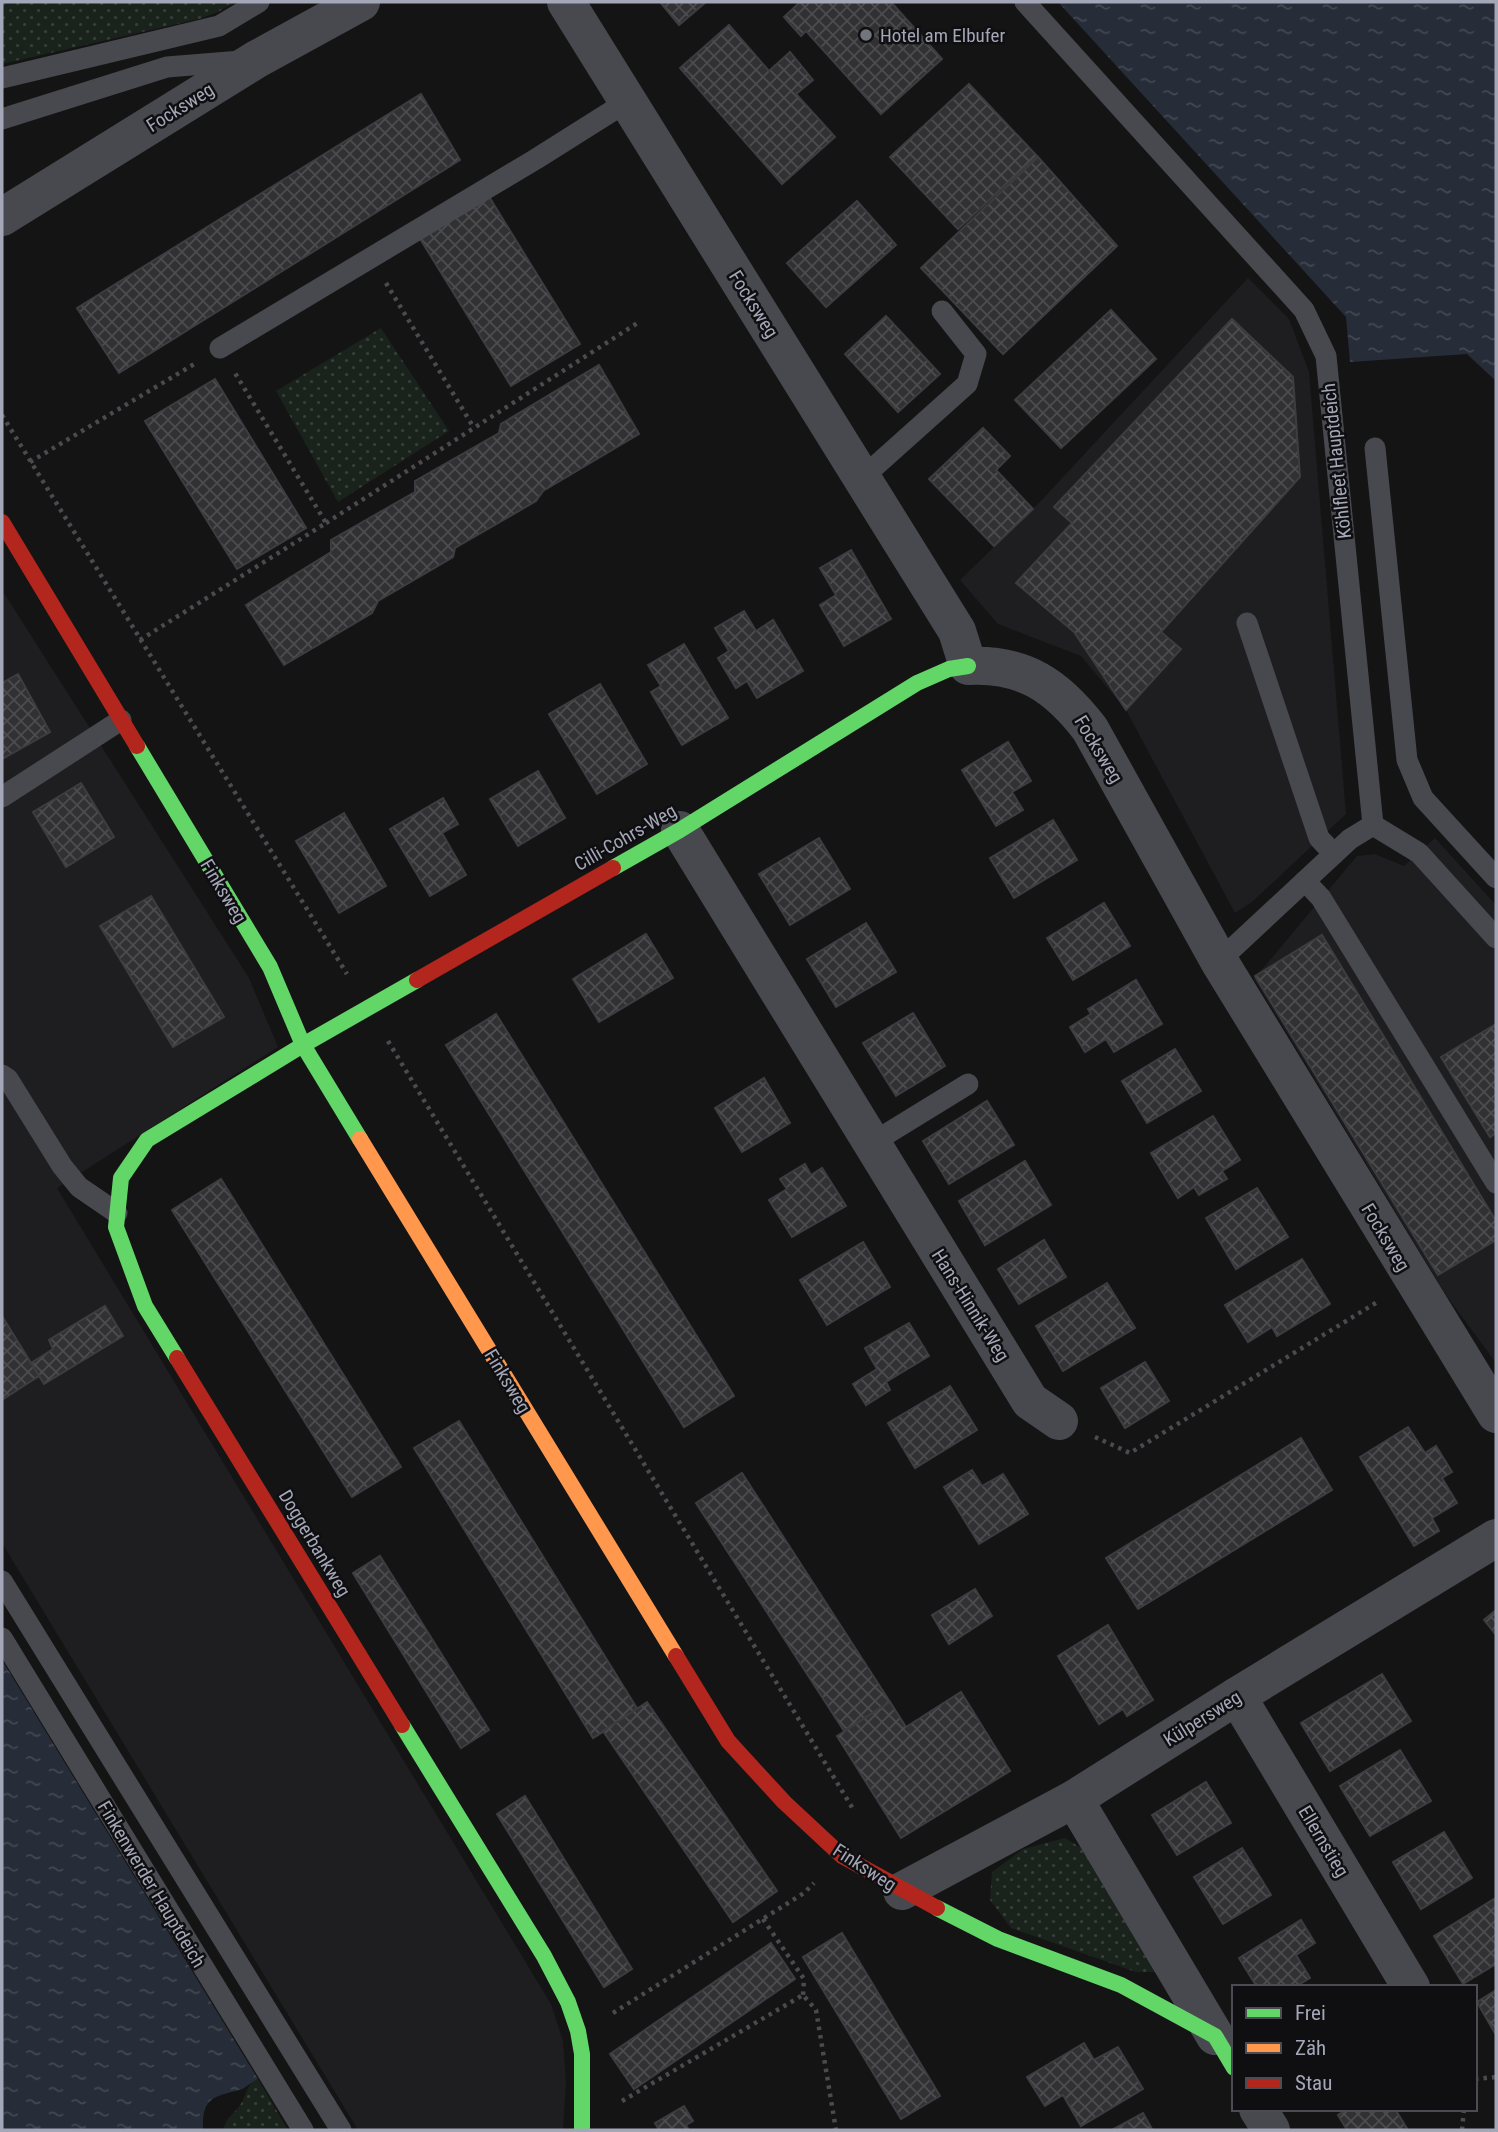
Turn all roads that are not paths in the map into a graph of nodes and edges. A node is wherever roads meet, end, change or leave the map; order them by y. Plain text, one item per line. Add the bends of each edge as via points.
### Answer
1 (259, 2) edge
2 (361, 2) edge
3 (568, 2) edge
4 (1025, 2) edge
5 (257, 59) junction
6 (2, 78) edge
7 (628, 101) junction
8 (2, 118) edge
9 (2, 217) edge
10 (942, 311) dead end
11 (220, 348) road end
12 (1375, 448) dead end
13 (862, 478) junction
14 (2, 522) edge
15 (1247, 623) dead end
16 (968, 666) junction
17 (121, 720) junction
18 (2, 797) edge
19 (1373, 825) junction
20 (680, 830) junction
21 (1334, 854) junction
22 (1496, 878) edge
23 (1305, 881) junction
24 (1496, 938) edge
25 (1219, 961) junction
26 (303, 1045) junction
27 (2, 1075) edge
28 (968, 1084) dead end
29 (872, 1143) junction
30 (1496, 1183) edge
31 (117, 1213) junction
32 (1496, 1414) edge
33 (1059, 1421) road end
34 (1496, 1538) edge
35 (2, 1581) edge
36 (2, 1638) edge
37 (1237, 1696) junction
38 (1074, 1799) junction
39 (902, 1891) junction
40 (1410, 1985) edge
41 (1214, 2036) junction
42 (1232, 2065) edge
43 (1259, 2111) edge
44 (582, 2127) edge
45 (303, 2130) edge
46 (341, 2130) edge
47 (1271, 2130) edge

1 - 6 lane via 219,26
2 - 5 street, Focksweg
3 - 7 street, Focksweg
4 - 19 lane, Köhlfleet Hauptdeich via 1304,310 1326,356
5 - 8 lane via 167,67
5 - 9 street, Focksweg
7 - 11 lane
7 - 13 street, Focksweg
10 - 13 lane via 976,354 967,384
12 - 22 lane via 1407,760 1423,798
13 - 16 street, Focksweg via 957,631
14 - 17 street, Finksweg
15 - 21 lane via 1319,838
16 - 20 street, Cilli-Cohrs-Weg via 917,683
16 - 25 street, Focksweg via 1000,667 1030,676 1075,709
17 - 18 lane
17 - 26 street, Finksweg via 270,967
19 - 21 lane
19 - 24 lane via 1419,853
20 - 26 street, Cilli-Cohrs-Weg
20 - 29 street, Hans-Hinnik-Weg
21 - 23 lane
23 - 25 lane
23 - 30 lane via 1321,898
25 - 32 street, Focksweg
26 - 31 street, Doggerbankweg via 146,1140 121,1178
26 - 39 street, Finksweg via 728,1741 842,1856
27 - 31 lane via 79,1187
28 - 29 lane
29 - 33 street, Hans-Hinnik-Weg via 1030,1401
31 - 44 street, Doggerbankweg via 116,1227 145,1306 566,1996 579,2033
34 - 37 street, Külpersweg
35 - 46 lane
36 - 45 lane, Finkenwerder Hauptdeich
37 - 38 street, Külpersweg
37 - 40 street, Ellernstieg
38 - 39 street, Külpersweg
38 - 41 street, Finksweg
39 - 41 street, Finksweg via 998,1939 1121,1985
41 - 42 street, Finksweg
43 - 47 street

